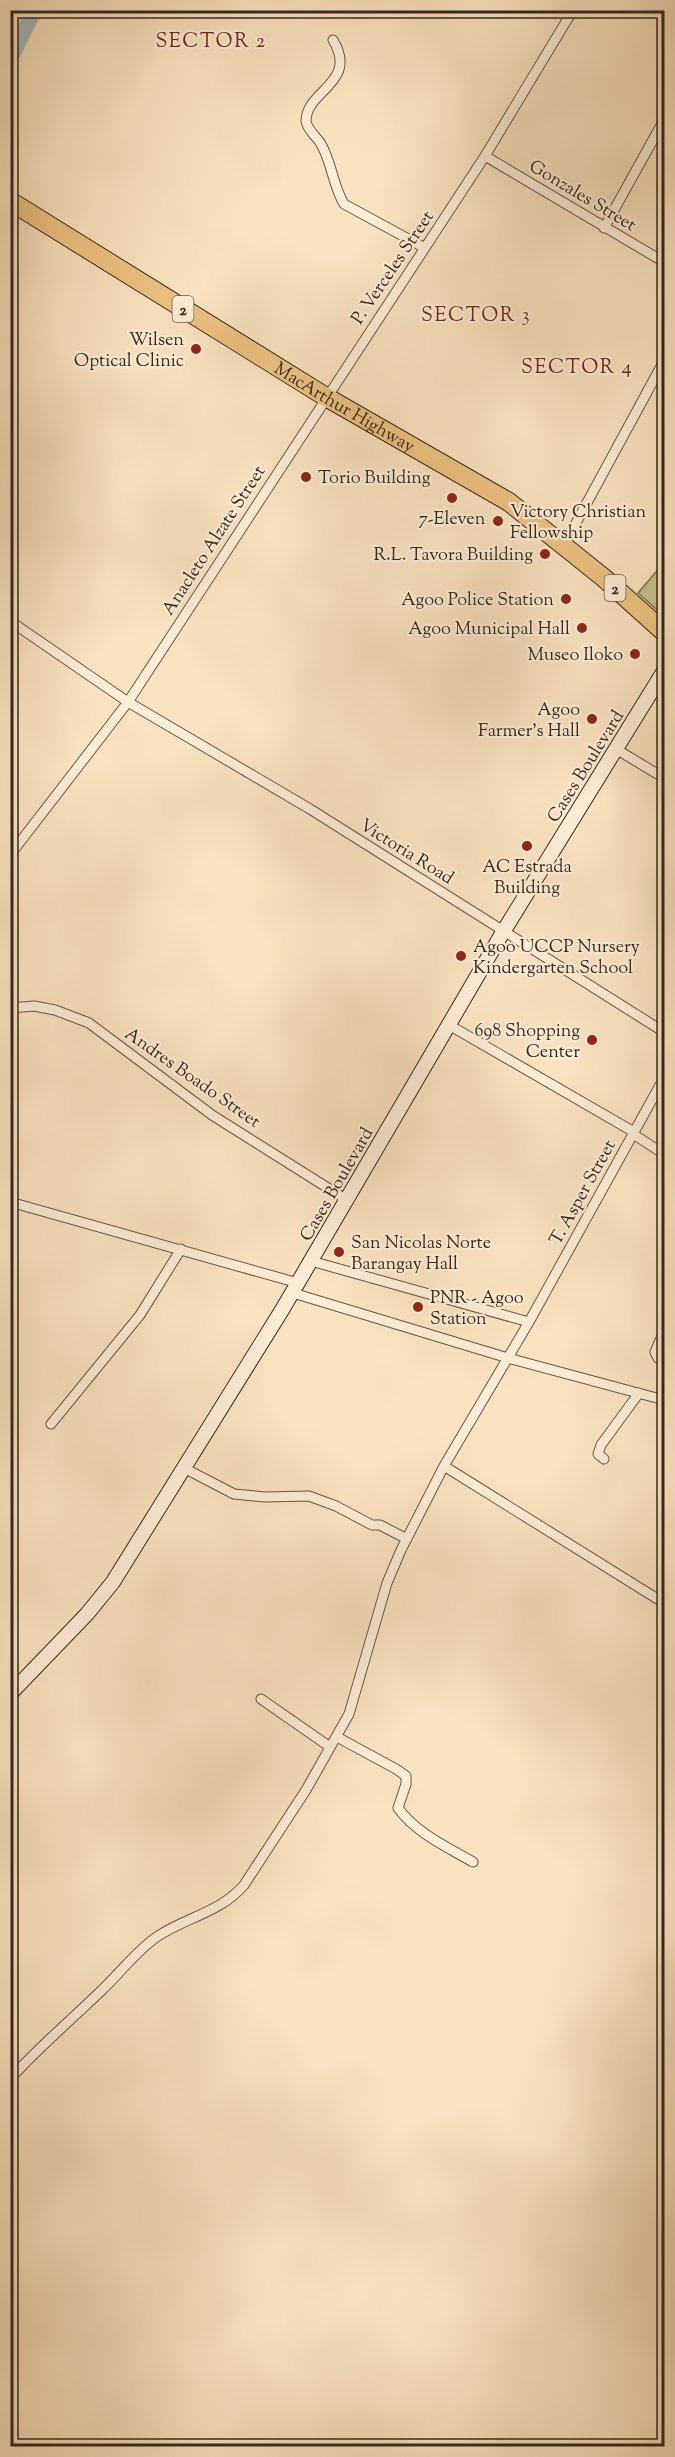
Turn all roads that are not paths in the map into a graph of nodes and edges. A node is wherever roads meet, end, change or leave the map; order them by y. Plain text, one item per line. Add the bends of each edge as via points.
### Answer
1 (573, 10) edge
2 (333, 40) dead end
3 (664, 120) edge
4 (485, 156) junction
5 (10, 201) edge
6 (604, 228) junction
7 (425, 248) junction
8 (664, 262) edge
9 (664, 361) edge
10 (326, 397) junction
11 (564, 545) junction
12 (10, 621) edge
13 (664, 632) edge
14 (664, 671) edge
15 (128, 702) junction
16 (616, 749) junction
17 (664, 778) edge
18 (10, 855) edge
19 (503, 932) junction
20 (10, 1008) edge
21 (448, 1025) junction
22 (664, 1032) edge
23 (664, 1078) edge
24 (634, 1133) junction
25 (664, 1154) edge
26 (347, 1200) junction
27 (10, 1202) edge
28 (181, 1248) junction
29 (311, 1261) junction
30 (295, 1288) junction
31 (529, 1322) junction
32 (664, 1330) edge
33 (508, 1358) junction
34 (664, 1361) edge
35 (639, 1393) junction
36 (664, 1400) edge
37 (51, 1424) dead end
38 (604, 1459) dead end
39 (444, 1466) junction
40 (184, 1468) junction
41 (407, 1539) junction
42 (664, 1603) edge
43 (10, 1694) edge
44 (261, 1699) dead end
45 (337, 1737) junction
46 (330, 1747) junction
47 (472, 1862) dead end
48 (10, 2079) edge

1 - 4 street, P. Verceles Street
2 - 7 street via 339,50 339,70 311,108 307,125 321,144 344,204
3 - 6 street
4 - 6 street, Gonzales Street
4 - 7 street, P. Verceles Street
5 - 10 highway, MacArthur Highway / 2
6 - 8 street, Gonzales Street
7 - 10 street, P. Verceles Street
9 - 11 street
10 - 11 highway, MacArthur Highway / 2 via 509,502
10 - 15 street, Anacleto Alzate Street
11 - 13 highway, MacArthur Highway / 2
12 - 15 street, Victoria Road
14 - 16 street, Cases Boulevard
15 - 18 street, Anacleto Alzate Street
15 - 19 street, Victoria Road via 310,809
16 - 17 street
16 - 19 street, Cases Boulevard
19 - 21 street, Cases Boulevard
19 - 22 street, Victoria Road
20 - 26 street, Andres Boado Street via 34,1006 89,1023 212,1115
21 - 24 street
21 - 26 street, Cases Boulevard
23 - 24 street, T. Asper Street
24 - 25 street
24 - 31 street, T. Asper Street
26 - 29 street, Cases Boulevard
27 - 28 street
28 - 30 street
28 - 37 street via 140,1315
29 - 30 street, Cases Boulevard
29 - 31 street
30 - 33 street
30 - 40 street, Cases Boulevard
31 - 33 street, T. Asper Street
32 - 34 street via 655,1352
33 - 35 street
33 - 39 street, T. Asper Street
35 - 36 street
35 - 38 street via 601,1445 598,1454
39 - 41 street, T. Asper Street
39 - 42 street
40 - 41 street via 234,1494 309,1496
40 - 43 street, Cases Boulevard via 107,1591
41 - 45 street, T. Asper Street via 387,1583 349,1714
44 - 46 street
45 - 46 street, T. Asper Street
45 - 47 street via 406,1776 398,1808 404,1817
46 - 48 street, T. Asper Street via 238,1892 220,1906 148,1943

